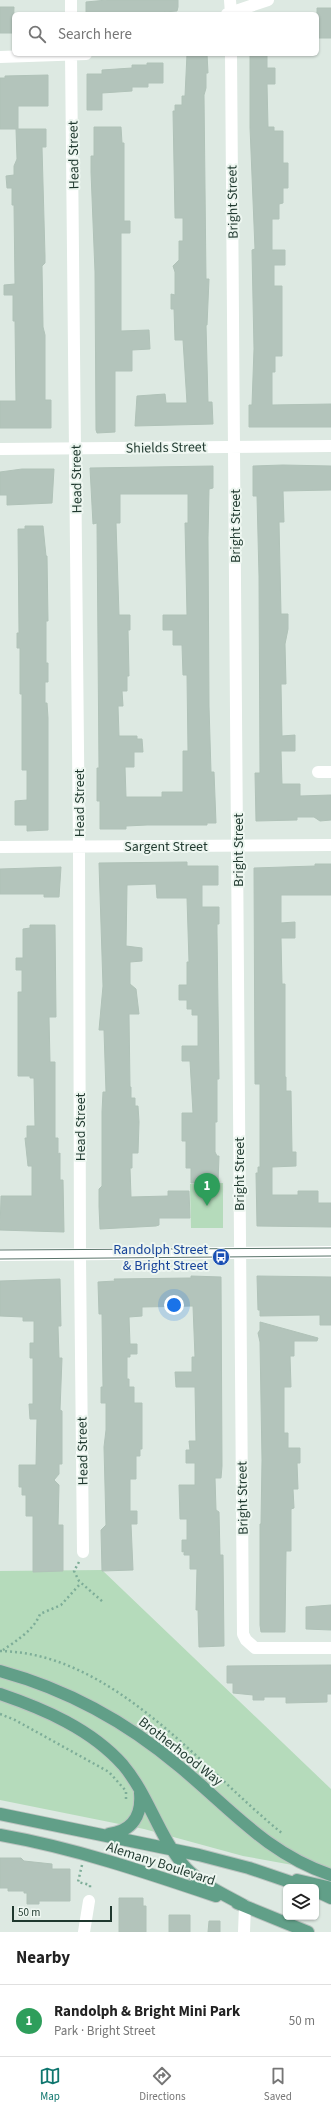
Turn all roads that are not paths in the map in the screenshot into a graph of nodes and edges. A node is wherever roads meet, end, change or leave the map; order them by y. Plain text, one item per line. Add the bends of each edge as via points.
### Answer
1 (71, 0) edge
2 (230, 0) edge
3 (268, 0) edge
4 (71, 12) edge
5 (229, 12) edge
6 (235, 12) edge
7 (48, 56) edge
8 (72, 56) edge
9 (231, 56) edge
10 (0, 58) edge
11 (331, 446) edge
12 (234, 447) junction
13 (76, 448) junction
14 (0, 449) edge
15 (318, 772) dead end
16 (331, 772) edge
17 (331, 845) edge
18 (238, 846) junction
19 (0, 847) edge
20 (79, 847) junction
21 (239, 1252) junction
22 (331, 1252) edge
23 (80, 1254) junction
24 (0, 1255) edge
25 (83, 1552) road end
26 (331, 1648) edge
27 (0, 1670) edge
28 (0, 1694) edge
29 (140, 1790) junction
30 (0, 1814) edge
31 (102, 1834) junction
32 (0, 1835) edge
33 (173, 1849) junction
34 (249, 1868) junction
35 (331, 1875) edge
36 (296, 1884) edge
37 (331, 1888) edge
38 (319, 1892) edge
39 (331, 1898) edge
40 (89, 1901) road end
41 (245, 1906) junction
42 (84, 1932) edge
43 (244, 1932) edge
44 (308, 1932) edge

1 - 4 street
2 - 5 street
3 - 6 street
7 - 10 street
8 - 13 street, Head Street
9 - 12 street, Bright Street
11 - 12 street, Shields Street
12 - 13 street, Shields Street
12 - 18 street, Bright Street
13 - 14 street, Shields Street
13 - 20 street, Head Street
15 - 16 street
17 - 18 street, Sargent Street
18 - 20 street, Sargent Street
18 - 21 street, Bright Street
19 - 20 street, Sargent Street
20 - 23 street, Head Street
21 - 22 street
21 - 23 street
21 - 26 street, Bright Street via 243,1634 250,1644 261,1649
23 - 24 street
23 - 25 street, Head Street
27 - 35 main road, Brotherhood Way via 58,1691 116,1721 180,1766 281,1852 305,1866
28 - 29 main road via 50,1713 87,1735 123,1765
29 - 31 main road via 141,1806 133,1822 123,1830
29 - 33 main road
30 - 31 main road, Alemany Boulevard
31 - 33 main road, Alemany Boulevard
32 - 41 main road, Alemany Boulevard via 85,1854
33 - 34 main road, Alemany Boulevard
33 - 41 main road via 196,1878
34 - 36 main road, Alemany Boulevard
34 - 37 main road
38 - 39 main road
40 - 42 street
41 - 43 street
41 - 44 main road, Alemany Boulevard

